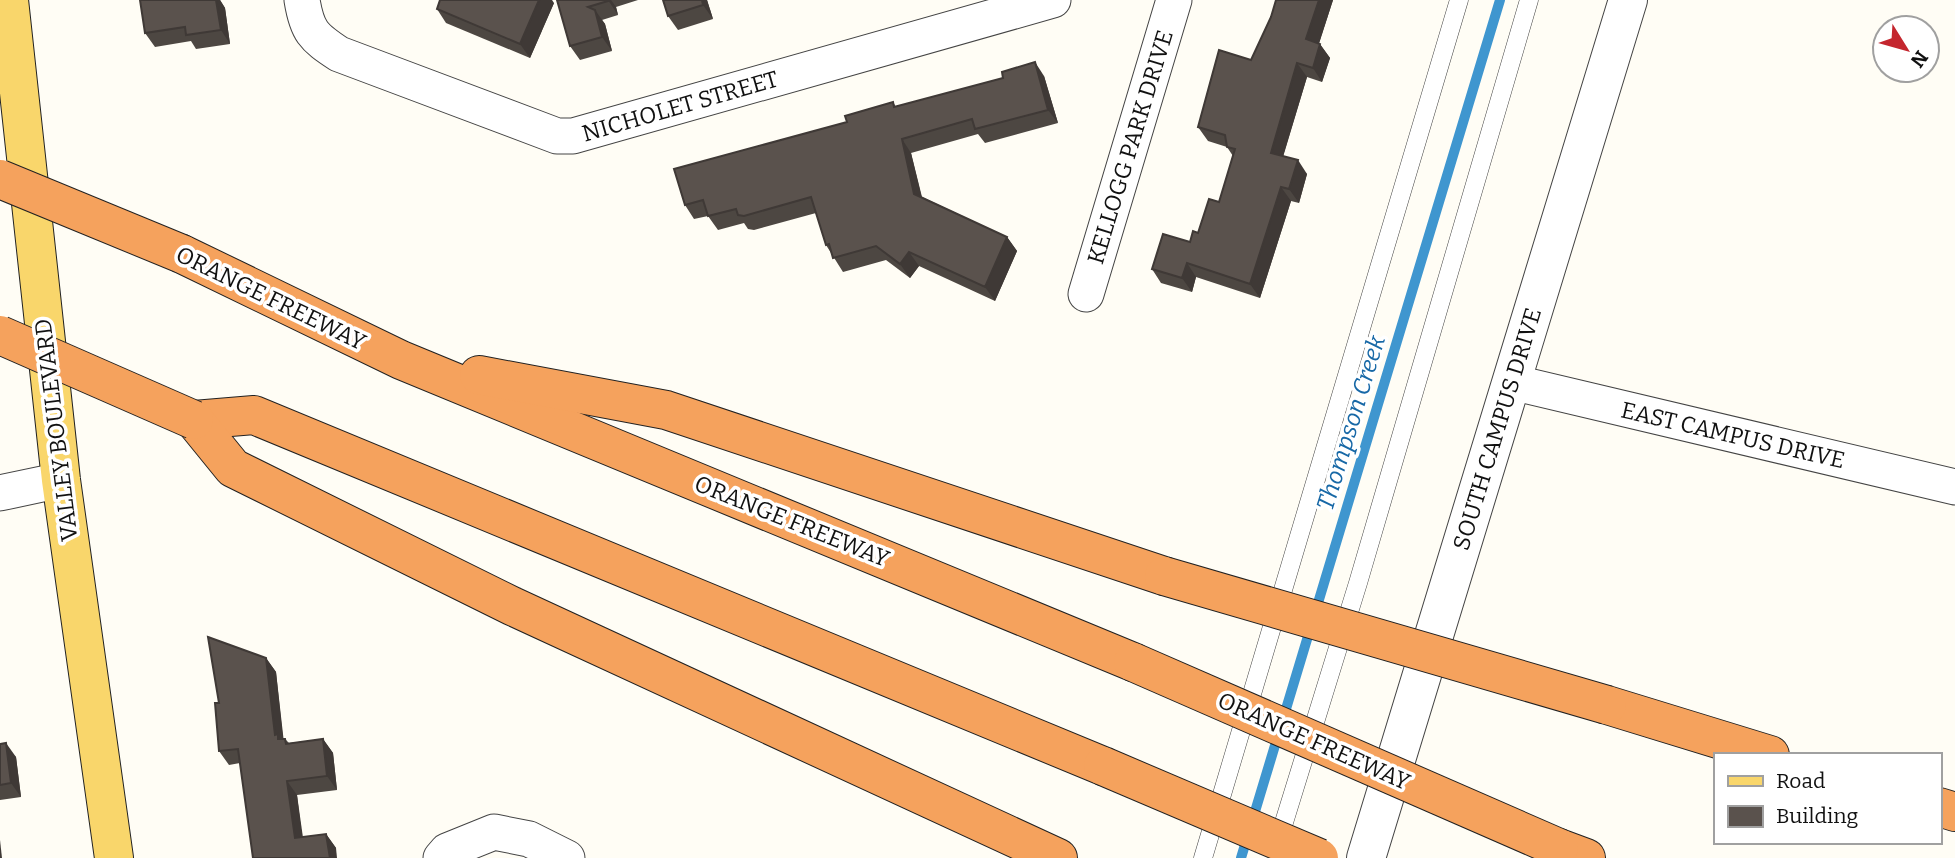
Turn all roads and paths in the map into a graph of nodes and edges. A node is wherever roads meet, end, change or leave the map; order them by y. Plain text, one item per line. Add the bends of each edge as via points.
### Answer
1 (9, 0) edge
2 (302, 0) edge
3 (1053, 0) edge
4 (1174, 0) edge
5 (1459, 0) edge
6 (1529, 0) edge
7 (1628, 0) edge
8 (0, 179) edge
9 (1086, 294) dead end
10 (0, 335) edge
11 (401, 360) junction
12 (1511, 382) junction
13 (194, 420) junction
14 (61, 480) junction
15 (1955, 487) edge
16 (0, 493) edge
17 (1763, 753) edge
18 (1572, 853) edge
19 (444, 854) edge
20 (1050, 854) edge
21 (114, 858) edge
22 (567, 858) edge
23 (1203, 858) edge
24 (1273, 858) edge
25 (1319, 858) edge
26 (1366, 858) edge

1 - 14 main road, VALLEY BOULEVARD
2 - 3 street, NICHOLET STREET via 315,39 352,59 557,136 573,136
4 - 9 street, KELLOGG PARK DRIVE
5 - 23 lane
6 - 24 lane
7 - 12 street, SOUTH CAMPUS DRIVE
8 - 11 highway, ORANGE FREEWAY, bridge via 182,254
10 - 13 highway, bridge
11 - 17 highway, bridge via 666,410 1164,576
11 - 18 highway, ORANGE FREEWAY, bridge via 1133,662
12 - 15 street, EAST CAMPUS DRIVE
12 - 26 street, SOUTH CAMPUS DRIVE
13 - 20 highway via 233,468 512,606
13 - 25 highway, bridge via 254,415
14 - 16 street
14 - 21 main road, VALLEY BOULEVARD
19 - 22 street via 494,832 528,839

